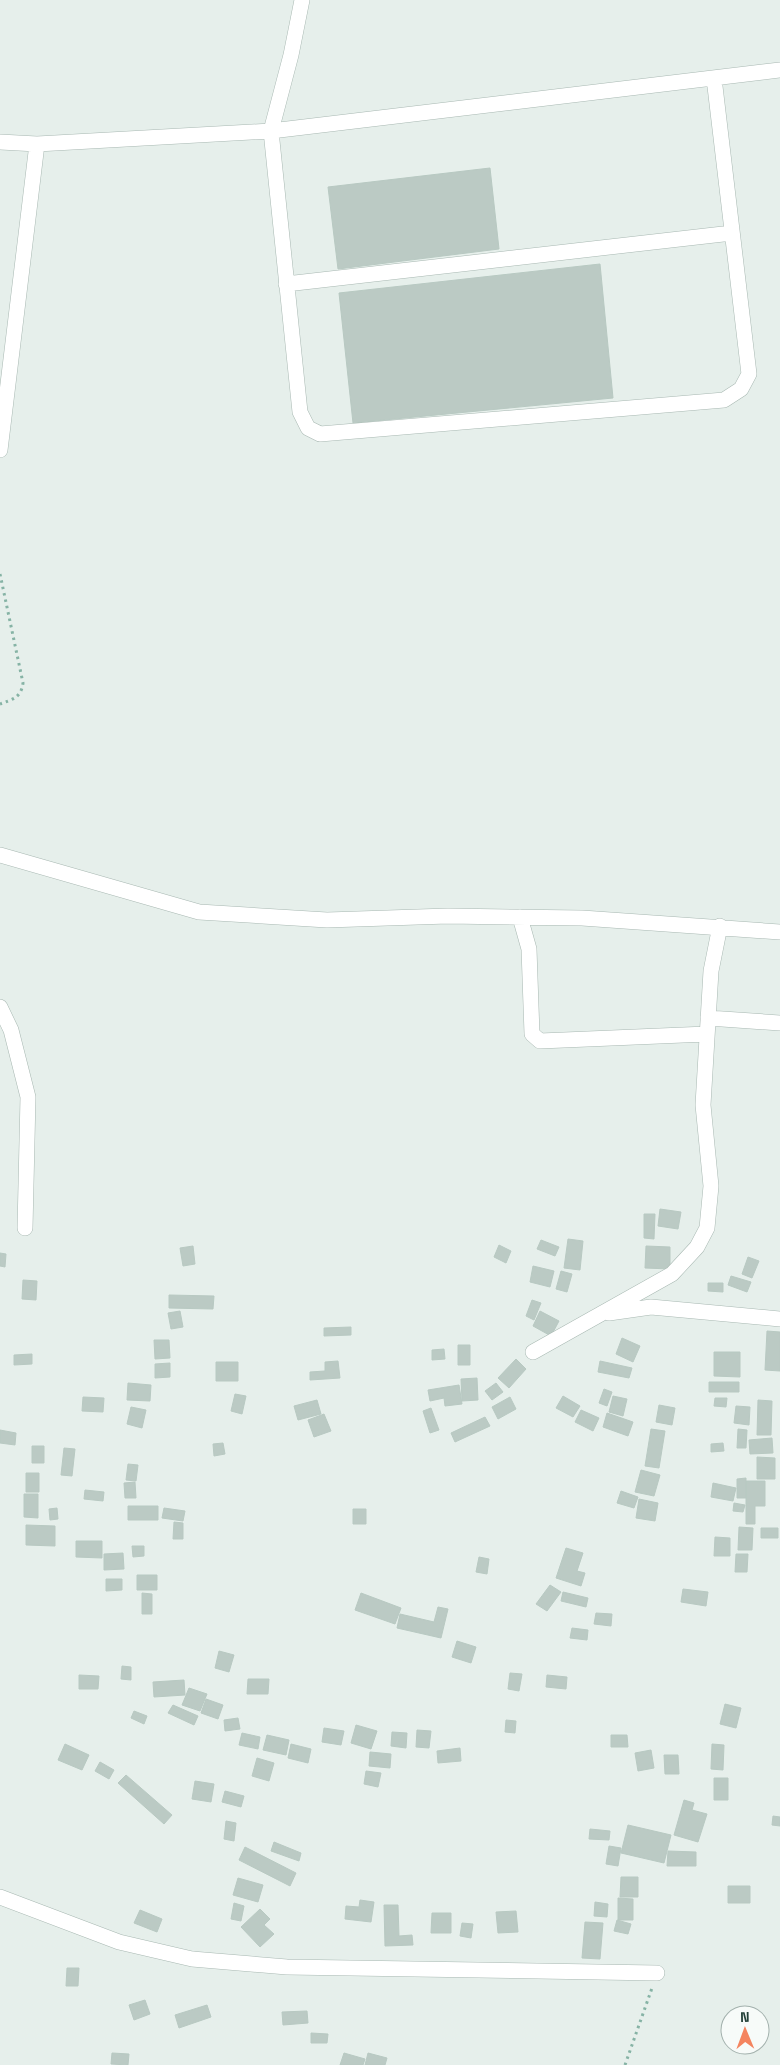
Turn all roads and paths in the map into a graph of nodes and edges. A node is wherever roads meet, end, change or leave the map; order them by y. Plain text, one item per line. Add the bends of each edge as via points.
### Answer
1 (302, 0) edge
2 (780, 70) edge
3 (714, 78) junction
4 (270, 131) junction
5 (0, 142) edge
6 (38, 144) junction
7 (732, 233) junction
8 (286, 284) junction
9 (0, 450) edge
10 (0, 574) edge
11 (0, 704) edge
12 (0, 855) edge
13 (520, 917) junction
14 (720, 926) junction
15 (780, 932) edge
16 (0, 1007) edge
17 (708, 1018) junction
18 (780, 1023) edge
19 (707, 1034) junction
20 (25, 1228) dead end
21 (600, 1314) junction
22 (780, 1319) edge
23 (533, 1352) dead end
24 (0, 1897) edge
25 (657, 1973) joint
26 (625, 2065) edge

1 - 4 street
2 - 3 street
3 - 4 street
3 - 7 street
4 - 6 street
4 - 8 street
5 - 6 street
6 - 9 street
7 - 8 street
7 - 8 street via 748,374 741,389 724,400 320,434 308,428 300,412
10 - 11 path via 22,692
12 - 13 street via 199,912 327,920
13 - 14 street
13 - 19 street via 529,949 532,1034 540,1041
14 - 15 street
14 - 17 street via 711,971
16 - 20 street via 11,1030 28,1097
17 - 18 street
17 - 19 street
19 - 21 street via 703,1104 711,1186 707,1228 697,1248 672,1274
21 - 22 street via 651,1308
21 - 23 street
24 - 25 street via 119,1942 192,1959 287,1967
25 - 26 path

